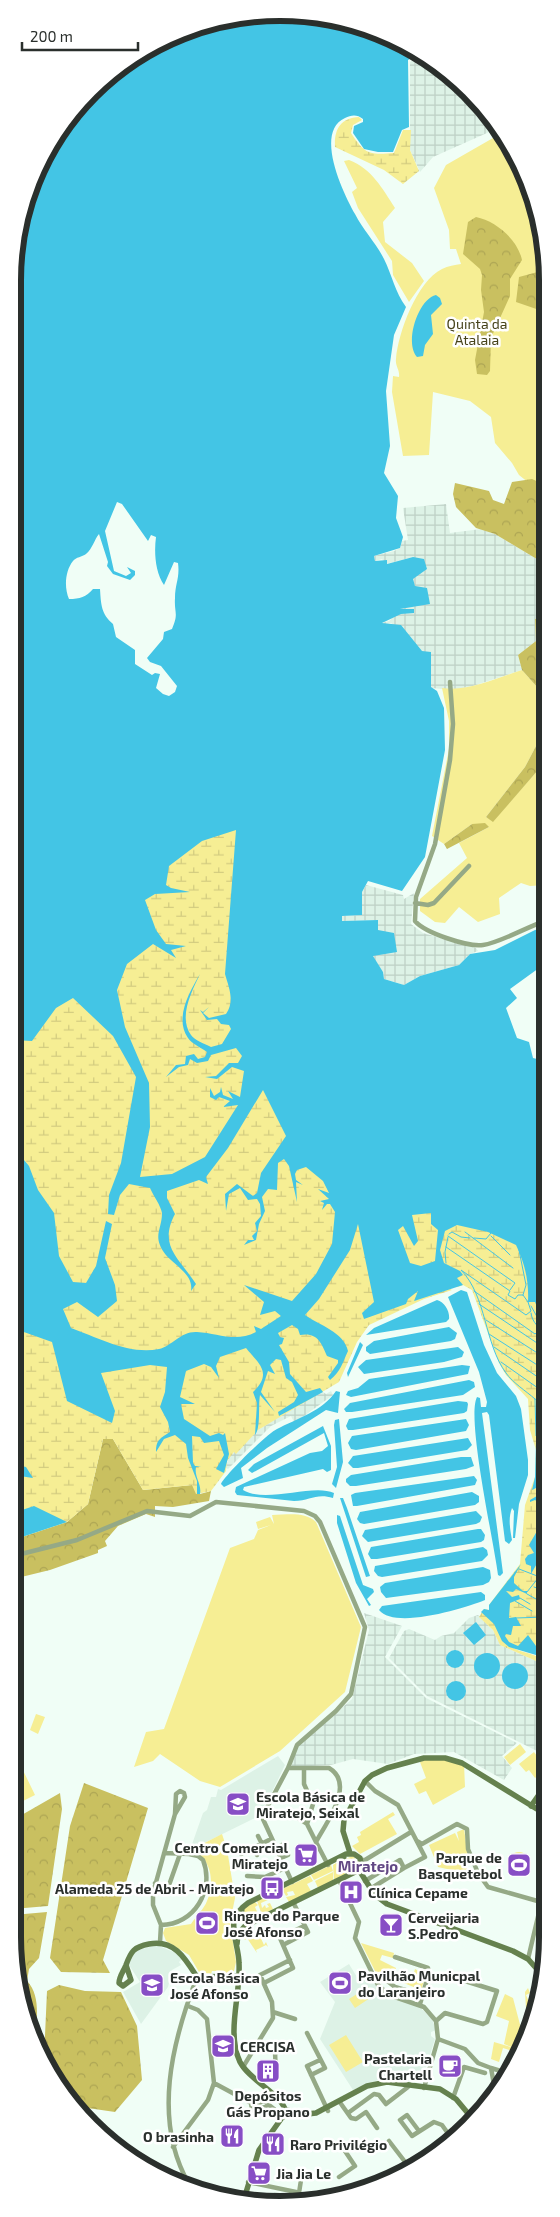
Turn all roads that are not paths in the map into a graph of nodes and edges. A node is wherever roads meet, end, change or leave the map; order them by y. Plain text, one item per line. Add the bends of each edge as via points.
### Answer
1 (450, 682) dead end
2 (469, 866) dead end
3 (415, 903) junction
4 (539, 923) edge
5 (21, 1554) edge
6 (288, 1768) junction
7 (304, 1768) junction
8 (365, 1781) junction
9 (539, 1795) edge
10 (531, 1806) junction
11 (539, 1811) edge
12 (175, 1814) dead end
13 (308, 1816) junction
14 (307, 1824) junction
15 (411, 1832) junction
16 (258, 1836) dead end
17 (271, 1839) junction
18 (417, 1841) junction
19 (316, 1842) junction
20 (262, 1844) junction
21 (237, 1847) dead end
22 (253, 1848) junction
23 (276, 1848) junction
24 (164, 1853) junction
25 (180, 1854) junction
26 (347, 1855) junction
27 (257, 1856) dead end
28 (281, 1858) junction
29 (360, 1860) junction
30 (328, 1865) junction
31 (285, 1868) junction
32 (404, 1868) junction
33 (359, 1870) junction
34 (351, 1873) junction
35 (247, 1876) dead end
36 (339, 1880) junction
37 (365, 1881) junction
38 (292, 1882) junction
39 (154, 1883) junction
40 (370, 1889) junction
41 (539, 1901) edge
42 (293, 1902) junction
43 (243, 1906) junction
44 (539, 1914) edge
45 (253, 1921) junction
46 (161, 1925) junction
47 (304, 1926) junction
48 (160, 1942) junction
49 (237, 1944) junction
50 (283, 1945) junction
51 (395, 1957) dead end
52 (528, 1959) junction
53 (290, 1960) junction
54 (126, 1965) dead end
55 (537, 1969) edge
56 (240, 1976) junction
57 (197, 1977) junction
58 (386, 1980) dead end
59 (465, 1981) dead end
60 (264, 1983) junction
61 (422, 1994) junction
62 (420, 2004) junction
63 (188, 2006) junction
64 (273, 2012) junction
65 (295, 2019) dead end
66 (436, 2021) junction
67 (307, 2032) dead end
68 (438, 2040) junction
69 (275, 2051) dead end
70 (320, 2060) junction
71 (243, 2067) junction
72 (491, 2068) junction
73 (501, 2071) edge
74 (486, 2073) dead end
75 (311, 2075) junction
76 (276, 2079) dead end
77 (214, 2083) junction
78 (494, 2083) edge
79 (408, 2087) junction
80 (424, 2087) junction
81 (453, 2098) junction
82 (339, 2103) junction
83 (327, 2109) junction
84 (348, 2113) junction
85 (285, 2114) junction
86 (468, 2115) edge
87 (378, 2128) dead end
88 (419, 2131) junction
89 (448, 2134) edge
90 (389, 2141) dead end
91 (341, 2145) dead end
92 (173, 2147) junction
93 (406, 2163) edge
94 (340, 2177) dead end
95 (185, 2178) edge
96 (300, 2180) dead end
97 (248, 2182) junction
98 (299, 2193) joint
99 (245, 2194) edge

1 - 3 street via 453,724 450,760 435,844
2 - 3 street via 434,903
3 - 4 street via 415,921 421,928 436,936 483,946
5 - 6 street via 78,1540 147,1511 190,1516 216,1502 304,1511 315,1516 365,1627 351,1694 297,1745
6 - 7 street
6 - 17 street via 262,1817
7 - 13 street via 304,1784 313,1804
7 - 19 street via 329,1768 341,1790
8 - 10 main road via 372,1775 406,1762 445,1758 477,1770
8 - 15 street via 398,1805
8 - 26 main road via 344,1820
9 - 10 main road
10 - 11 main road
12 - 24 street
13 - 14 street
13 - 14 street via 298,1818
14 - 19 street
15 - 18 street
15 - 29 street
16 - 20 street
17 - 20 street
17 - 23 street
18 - 32 street via 425,1857
18 - 41 street via 422,1844 458,1824 462,1825 467,1829 468,1849 473,1862 488,1887
19 - 30 street
20 - 22 street
21 - 22 street via 241,1854
22 - 27 street
23 - 28 street
23 - 28 street via 284,1844 288,1855
24 - 25 street
24 - 39 street
25 - 39 street via 168,1888
25 - 46 street via 198,1856 203,1860 206,1889 188,1917 180,1923
26 - 29 main road via 356,1854
26 - 30 main road
26 - 34 main road via 342,1867
28 - 31 street
29 - 33 main road
30 - 38 main road
31 - 35 street via 265,1877
31 - 38 street
32 - 37 street via 400,1860
32 - 40 street
33 - 34 main road
33 - 37 main road
34 - 36 main road
36 - 42 main road
36 - 62 street via 359,1922 356,1938 383,1991
37 - 40 main road
38 - 43 main road
39 - 46 street via 154,1905
40 - 52 main road via 387,1904 502,1946
42 - 45 main road
42 - 47 street
43 - 45 main road via 242,1917
43 - 49 main road via 234,1921
44 - 52 street
45 - 49 main road via 242,1929
46 - 48 street
47 - 50 street via 280,1938
47 - 50 street via 308,1932
48 - 54 main road via 133,1949
48 - 57 main road via 178,1950
49 - 56 main road
50 - 53 street
51 - 61 street via 428,1968
52 - 55 main road
53 - 60 street via 293,1968
53 - 60 street via 260,1975
56 - 57 main road
56 - 71 main road via 234,2038
57 - 63 street
58 - 61 street via 395,1987
59 - 66 street via 497,1991 487,2022 483,2024 445,2013
60 - 64 street
61 - 62 street
62 - 66 street
63 - 77 street via 207,2019
63 - 92 street via 177,2034 171,2070 168,2105
64 - 65 street
64 - 71 street via 270,2024
66 - 68 street
67 - 70 street
68 - 72 street via 466,2049 478,2063
68 - 80 street
69 - 76 street
70 - 75 street via 307,2066
70 - 75 street via 325,2068
71 - 85 main road via 282,2102
72 - 73 street
72 - 78 street
74 - 81 street via 464,2067
75 - 83 street
77 - 85 street via 252,2105 264,2101
77 - 92 street via 208,2100
79 - 80 main road
79 - 82 main road via 374,2087
79 - 84 street via 386,2104 374,2094
80 - 81 main road via 440,2089
80 - 82 main road via 379,2082 362,2088
81 - 86 main road
82 - 83 main road
82 - 84 street
83 - 85 main road via 309,2117
84 - 87 street via 354,2119 366,2112
85 - 97 main road via 259,2150
88 - 88 street via 407,2115 400,2120 412,2136
88 - 89 street via 436,2122
90 - 93 street
91 - 94 street via 355,2166
92 - 95 street
96 - 98 street
97 - 98 street
97 - 99 main road

